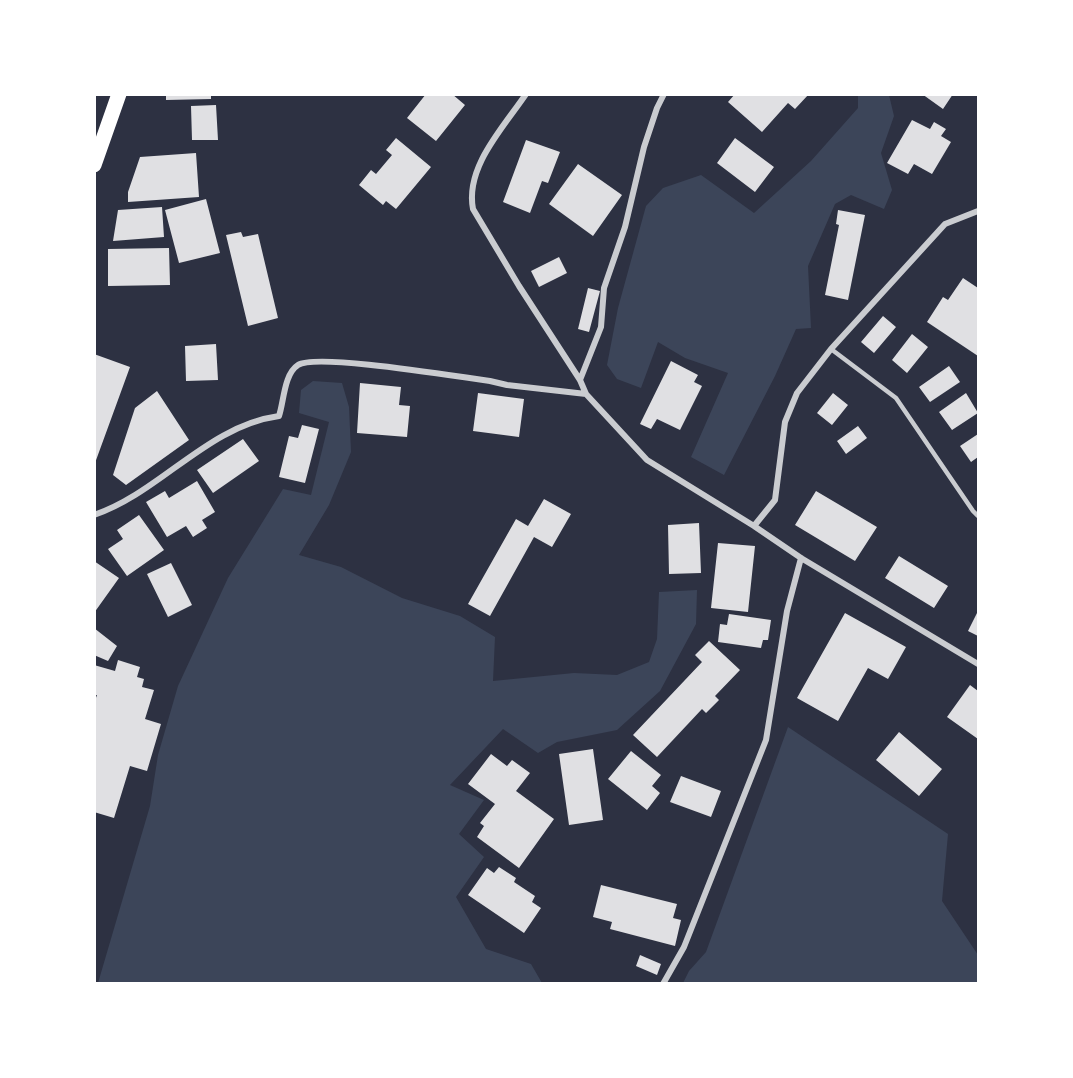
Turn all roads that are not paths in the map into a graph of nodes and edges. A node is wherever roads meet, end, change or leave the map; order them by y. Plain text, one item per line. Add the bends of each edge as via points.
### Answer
1 (119, 94) edge
2 (526, 94) edge
3 (664, 94) edge
4 (94, 165) edge
5 (978, 211) edge
6 (831, 349) junction
7 (580, 380) junction
8 (586, 394) junction
9 (94, 515) edge
10 (978, 516) edge
11 (754, 526) junction
12 (801, 558) junction
13 (978, 664) edge
14 (663, 984) edge

1 - 4 main road
2 - 7 street via 477,166 472,184 473,209
3 - 7 street via 644,147 625,227 604,288 601,327
5 - 6 street via 945,224
6 - 10 lane via 896,398
6 - 11 street via 797,393 785,422 775,500
7 - 8 street
8 - 9 street via 351,363 299,364 290,373 279,416 241,426 137,495
8 - 11 street via 647,460
11 - 12 street
12 - 13 street
12 - 14 street via 787,611 766,740 684,947

